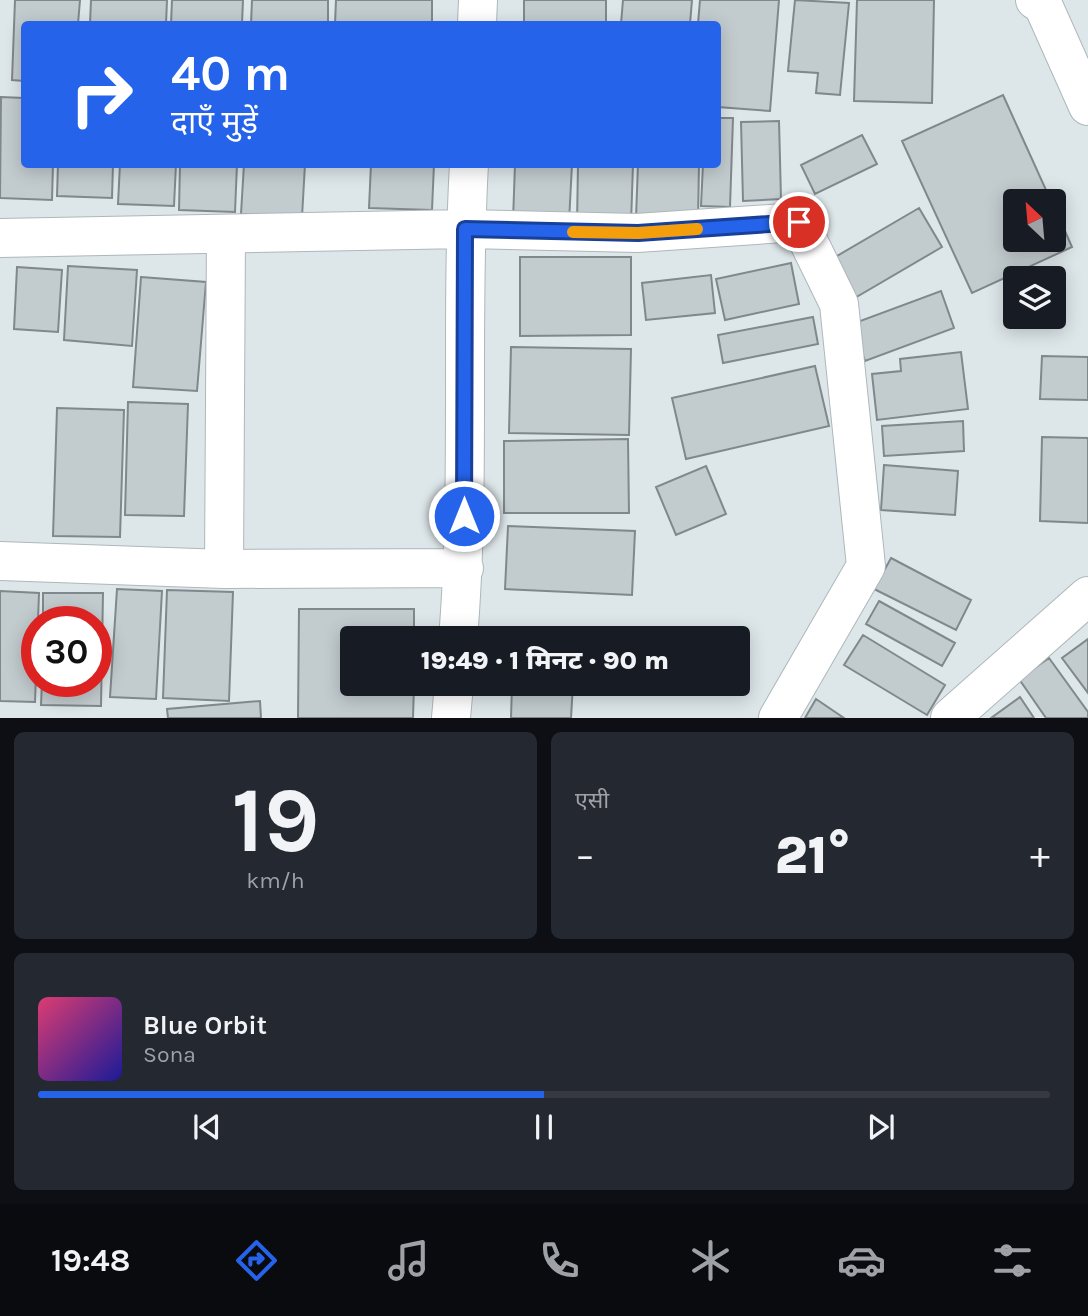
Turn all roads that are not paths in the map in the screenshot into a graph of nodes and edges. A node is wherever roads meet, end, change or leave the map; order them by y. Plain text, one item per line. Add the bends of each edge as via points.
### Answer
1 (478, 0) edge
2 (1035, 0) edge
3 (477, 21) edge
4 (1088, 106) edge
5 (469, 168) edge
6 (465, 229) junction
7 (226, 234) junction
8 (0, 238) edge
9 (0, 561) edge
10 (464, 568) junction
11 (224, 569) junction
12 (1088, 596) edge
13 (459, 626) edge
14 (453, 696) edge
15 (451, 718) edge
16 (778, 718) edge
17 (950, 718) edge

1 - 3 street
2 - 4 street via 1043,5
5 - 6 street
6 - 7 street
6 - 10 street
6 - 16 street via 638,233 799,222 839,304 866,566
7 - 8 street
7 - 11 street
9 - 11 street
10 - 11 street
10 - 13 street
12 - 17 street
14 - 15 street

